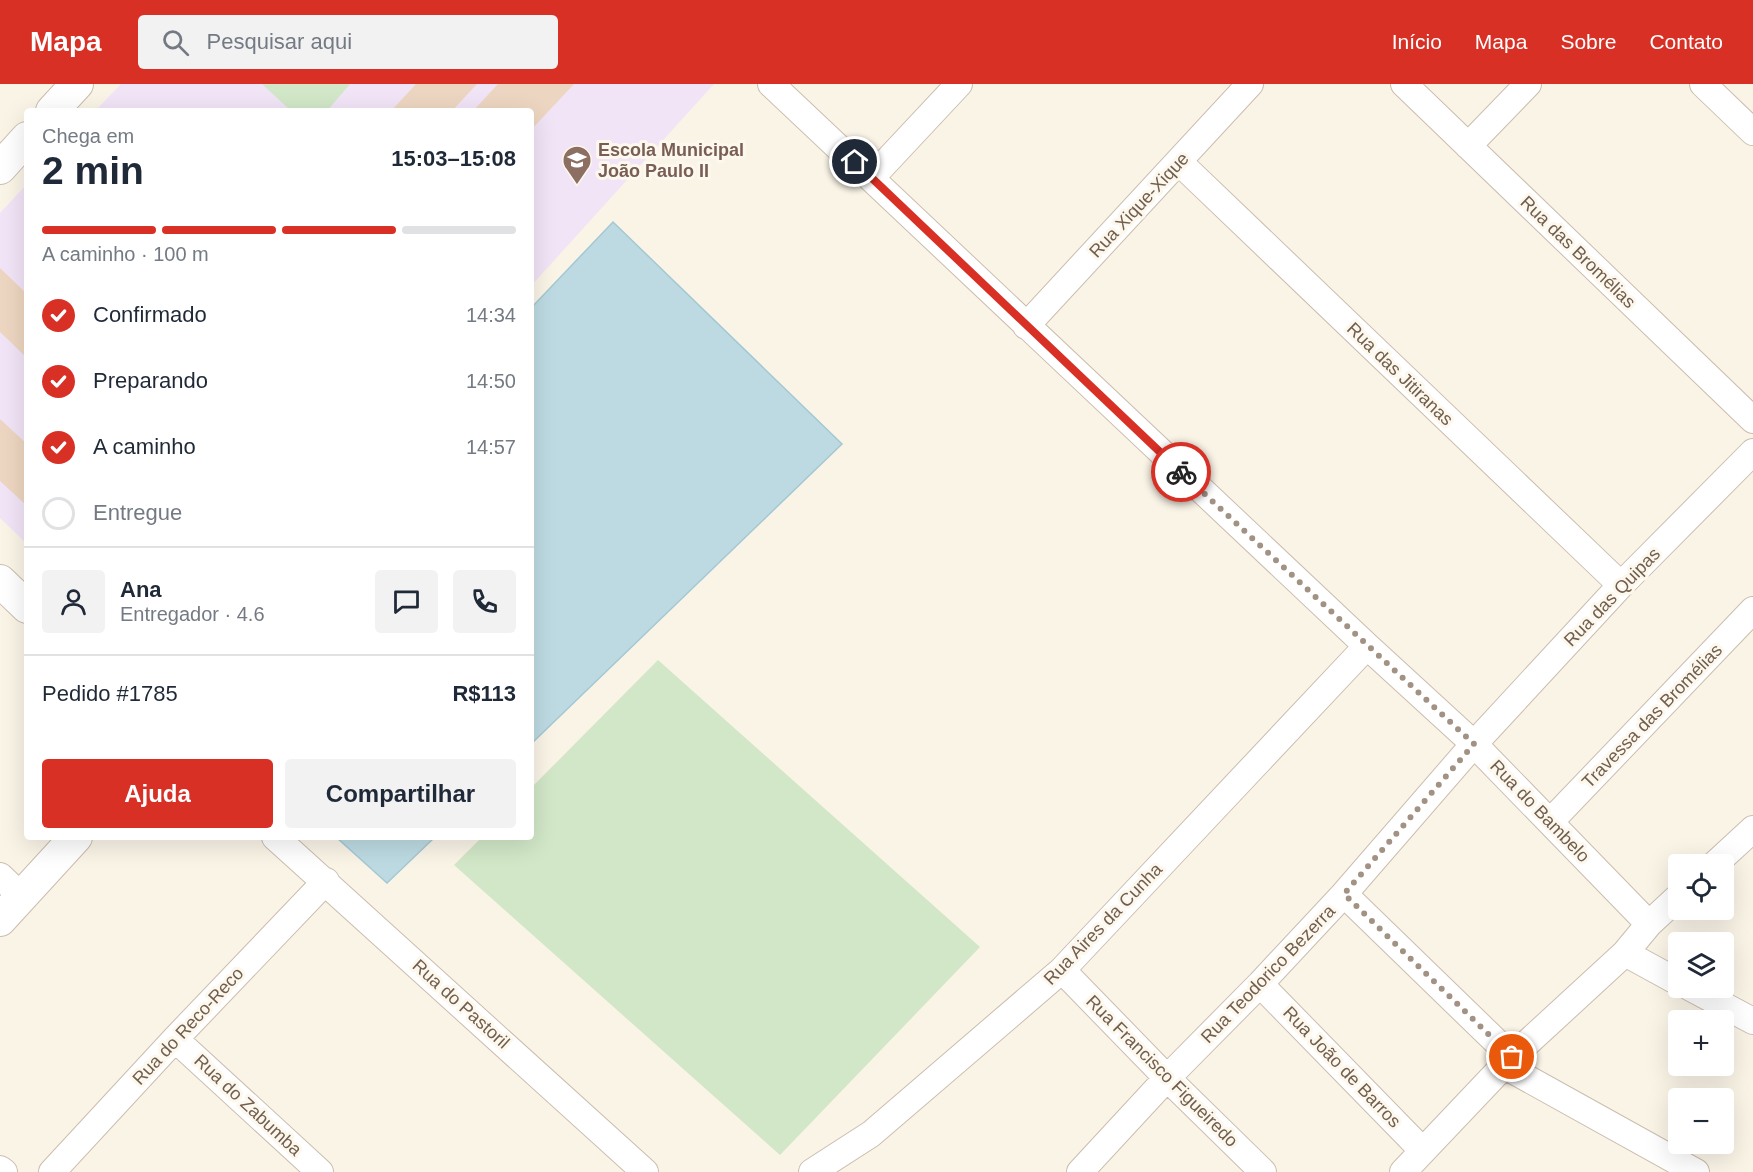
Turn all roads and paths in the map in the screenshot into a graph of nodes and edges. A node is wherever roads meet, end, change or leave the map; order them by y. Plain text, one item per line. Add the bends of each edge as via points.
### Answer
1 (76, 84) edge
2 (771, 84) edge
3 (959, 84) edge
4 (1250, 84) edge
5 (1404, 84) edge
6 (1528, 84) edge
7 (1702, 84) edge
8 (55, 108) edge
9 (1753, 132) edge
10 (24, 141) edge
11 (1468, 146) junction
12 (1179, 162) junction
13 (0, 168) edge
14 (872, 177) junction
15 (1026, 326) junction
16 (1753, 420) edge
17 (1753, 452) edge
18 (0, 581) edge
19 (1621, 585) junction
20 (24, 604) edge
21 (1753, 610) edge
22 (1367, 646) junction
23 (1474, 744) junction
24 (1551, 821) junction
25 (1753, 829) edge
26 (72, 840) edge
27 (278, 840) edge
28 (1726, 854) edge
29 (326, 881) junction
30 (11, 887) edge
31 (1344, 894) junction
32 (1668, 906) edge
33 (0, 920) edge
34 (1649, 924) junction
35 (1625, 953) junction
36 (1062, 970) junction
37 (1668, 977) edge
38 (1260, 984) junction
39 (1710, 998) edge
40 (1753, 1021) edge
41 (175, 1039) junction
42 (1508, 1062) junction
43 (1167, 1078) junction
44 (1424, 1151) junction
45 (1094, 1167) edge
46 (0, 1169) edge
47 (4, 1172) edge
48 (52, 1172) edge
49 (320, 1172) edge
50 (645, 1172) edge
51 (812, 1172) edge
52 (1263, 1172) edge
53 (1403, 1172) edge
54 (1696, 1172) edge

1 - 8 street
2 - 14 street, Rua do Bambelo
3 - 14 street
4 - 12 street, Rua Xique-Xique
5 - 11 street, Rua das Bromélias
6 - 11 street
7 - 9 street
10 - 13 street
11 - 16 street, Rua das Bromélias
12 - 15 street, Rua Xique-Xique
12 - 19 street, Rua das Jitiranas
14 - 15 street, Rua do Bambelo
15 - 22 street, Rua do Bambelo
17 - 19 street, Rua das Quipas
18 - 20 street
19 - 23 street, Rua das Quipas
21 - 24 street, Travessa das Bromélias
22 - 23 street, Rua do Bambelo
22 - 36 street, Rua Aires da Cunha
23 - 24 street, Rua do Bambelo
23 - 31 street, Rua Teodorico Bezerra
24 - 34 street, Rua do Bambelo
25 - 28 street
26 - 30 street
27 - 29 street, Rua do Pastoril
29 - 41 street, Rua do Reco-Reco
29 - 50 street, Rua do Pastoril
30 - 33 street
31 - 38 street, Rua Teodorico Bezerra
31 - 42 street
32 - 34 street
34 - 35 street
35 - 37 street
35 - 42 street
36 - 43 street, Rua Francisco Figueiredo
36 - 51 street, Rua Aires da Cunha via 871,1134
38 - 43 street, Rua Teodorico Bezerra
38 - 44 street, Rua João de Barros
39 - 40 street
41 - 48 street, Rua do Reco-Reco
41 - 49 street, Rua do Zabumba
42 - 44 street
42 - 54 street
43 - 45 street, Rua Teodorico Bezerra
43 - 52 street, Rua Francisco Figueiredo
44 - 53 street
46 - 47 street

